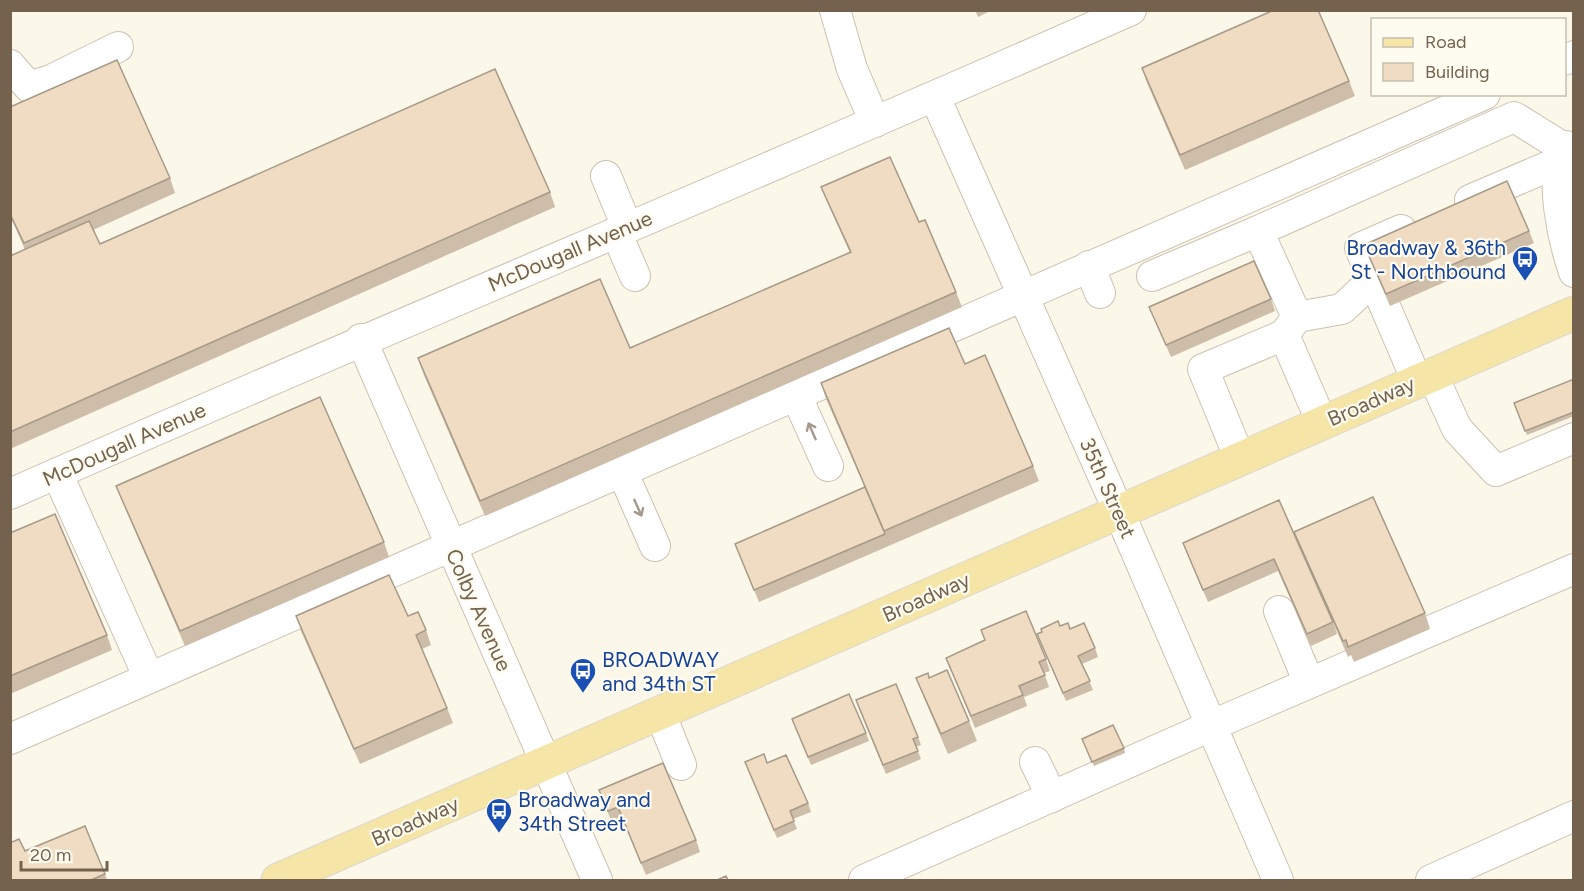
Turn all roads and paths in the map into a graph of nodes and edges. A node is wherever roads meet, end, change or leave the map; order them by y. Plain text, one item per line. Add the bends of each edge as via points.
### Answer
1 (835, 10) edge
2 (1131, 10) edge
3 (118, 47) dead end
4 (10, 65) edge
5 (1481, 96) edge
6 (935, 97) junction
7 (875, 122) junction
8 (1566, 149) edge
9 (606, 176) dead end
10 (622, 229) junction
11 (1258, 231) junction
12 (1574, 272) edge
13 (635, 276) dead end
14 (1152, 276) dead end
15 (1374, 280) junction
16 (1023, 295) junction
17 (1574, 313) edge
18 (1291, 326) junction
19 (361, 339) junction
20 (1425, 378) junction
21 (796, 395) junction
22 (1322, 423) junction
23 (1574, 438) edge
24 (1240, 459) junction
25 (828, 466) dead end
26 (622, 471) junction
27 (57, 473) junction
28 (10, 494) edge
29 (1119, 512) junction
30 (451, 546) junction
31 (655, 546) dead end
32 (1574, 569) edge
33 (1279, 611) dead end
34 (149, 678) junction
35 (1309, 684) junction
36 (660, 713) junction
37 (1212, 725) junction
38 (13, 744) edge
39 (1035, 762) dead end
40 (546, 763) junction
41 (681, 765) dead end
42 (1052, 796) junction
43 (1574, 816) edge
44 (876, 870) edge
45 (278, 880) edge
46 (597, 880) edge
47 (1278, 880) edge
48 (1431, 880) edge

1 - 7 street via 852,69
2 - 6 street, McDougall Avenue
3 - 4 street via 29,87
5 - 16 street via 1095,279
6 - 7 street, McDougall Avenue
6 - 16 street, 35th Street
7 - 10 street, McDougall Avenue
8 - 11 street via 1514,117
8 - 12 street via 1557,175 1560,212
8 - 15 street via 1434,216 1360,248
9 - 10 street
10 - 13 street
10 - 19 street, McDougall Avenue
11 - 14 street
11 - 18 street
15 - 18 street via 1342,309
15 - 20 street
16 - 21 street
16 - 29 street, 35th Street
17 - 20 main road, Broadway
18 - 22 street
18 - 24 street via 1203,369
19 - 27 street, McDougall Avenue
19 - 30 street, Colby Avenue
20 - 22 main road, Broadway
20 - 23 street via 1457,429 1496,471
25 -> 21 street
21 - 26 street
22 - 24 main road, Broadway
24 - 29 main road, Broadway
26 - 30 street
26 -> 31 street
27 - 28 street, McDougall Avenue
27 - 34 street
29 - 36 main road, Broadway
29 - 37 street, 35th Street via 1190,650
30 - 34 street via 256,643
30 - 40 street, Colby Avenue
32 - 35 street
33 - 35 street
34 - 38 street
35 - 37 street
36 - 40 main road, Broadway
36 - 41 street
37 - 42 street
37 - 47 street, 35th Street
39 - 42 street
40 - 45 main road, Broadway
40 - 46 street, Colby Avenue
42 - 44 street
43 - 48 street

